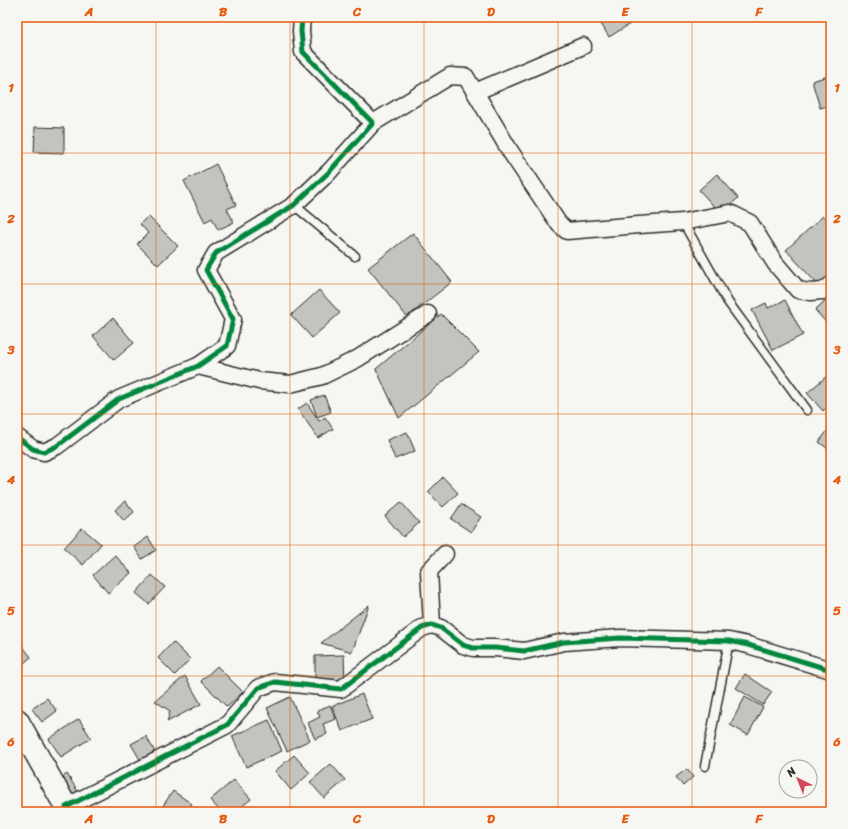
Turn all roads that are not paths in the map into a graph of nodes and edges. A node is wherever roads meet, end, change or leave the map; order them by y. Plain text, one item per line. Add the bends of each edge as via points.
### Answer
1 (302, 17) edge
2 (582, 46) dead end
3 (475, 92) junction
4 (373, 122) junction
5 (294, 205) junction
6 (683, 222) junction
7 (354, 256) dead end
8 (831, 285) edge
9 (428, 314) dead end
10 (198, 366) junction
11 (806, 410) dead end
12 (17, 437) edge
13 (445, 554) dead end
14 (432, 625) junction
15 (729, 641) junction
16 (831, 670) edge
17 (17, 720) edge
18 (705, 766) dead end
19 (68, 809) edge

1 - 4 street via 303,52
2 - 3 street
3 - 4 street via 466,76 450,76
3 - 6 street via 558,224 567,231
4 - 5 street via 329,172
5 - 7 lane
5 - 10 street via 216,253 206,270 233,319 226,346
6 - 8 street via 730,213 750,223 775,263 798,290 823,291
6 - 11 lane via 728,302
9 - 10 street via 357,359 322,376 290,384 259,381
10 - 12 street via 119,399 57,446 44,452 33,449
13 - 14 street via 429,571
14 - 15 street via 441,628 463,645 473,648 524,651 564,642 620,638
14 - 19 street via 422,628 341,689 274,682 258,688 227,725
15 - 16 street
15 - 18 lane
17 - 19 street

